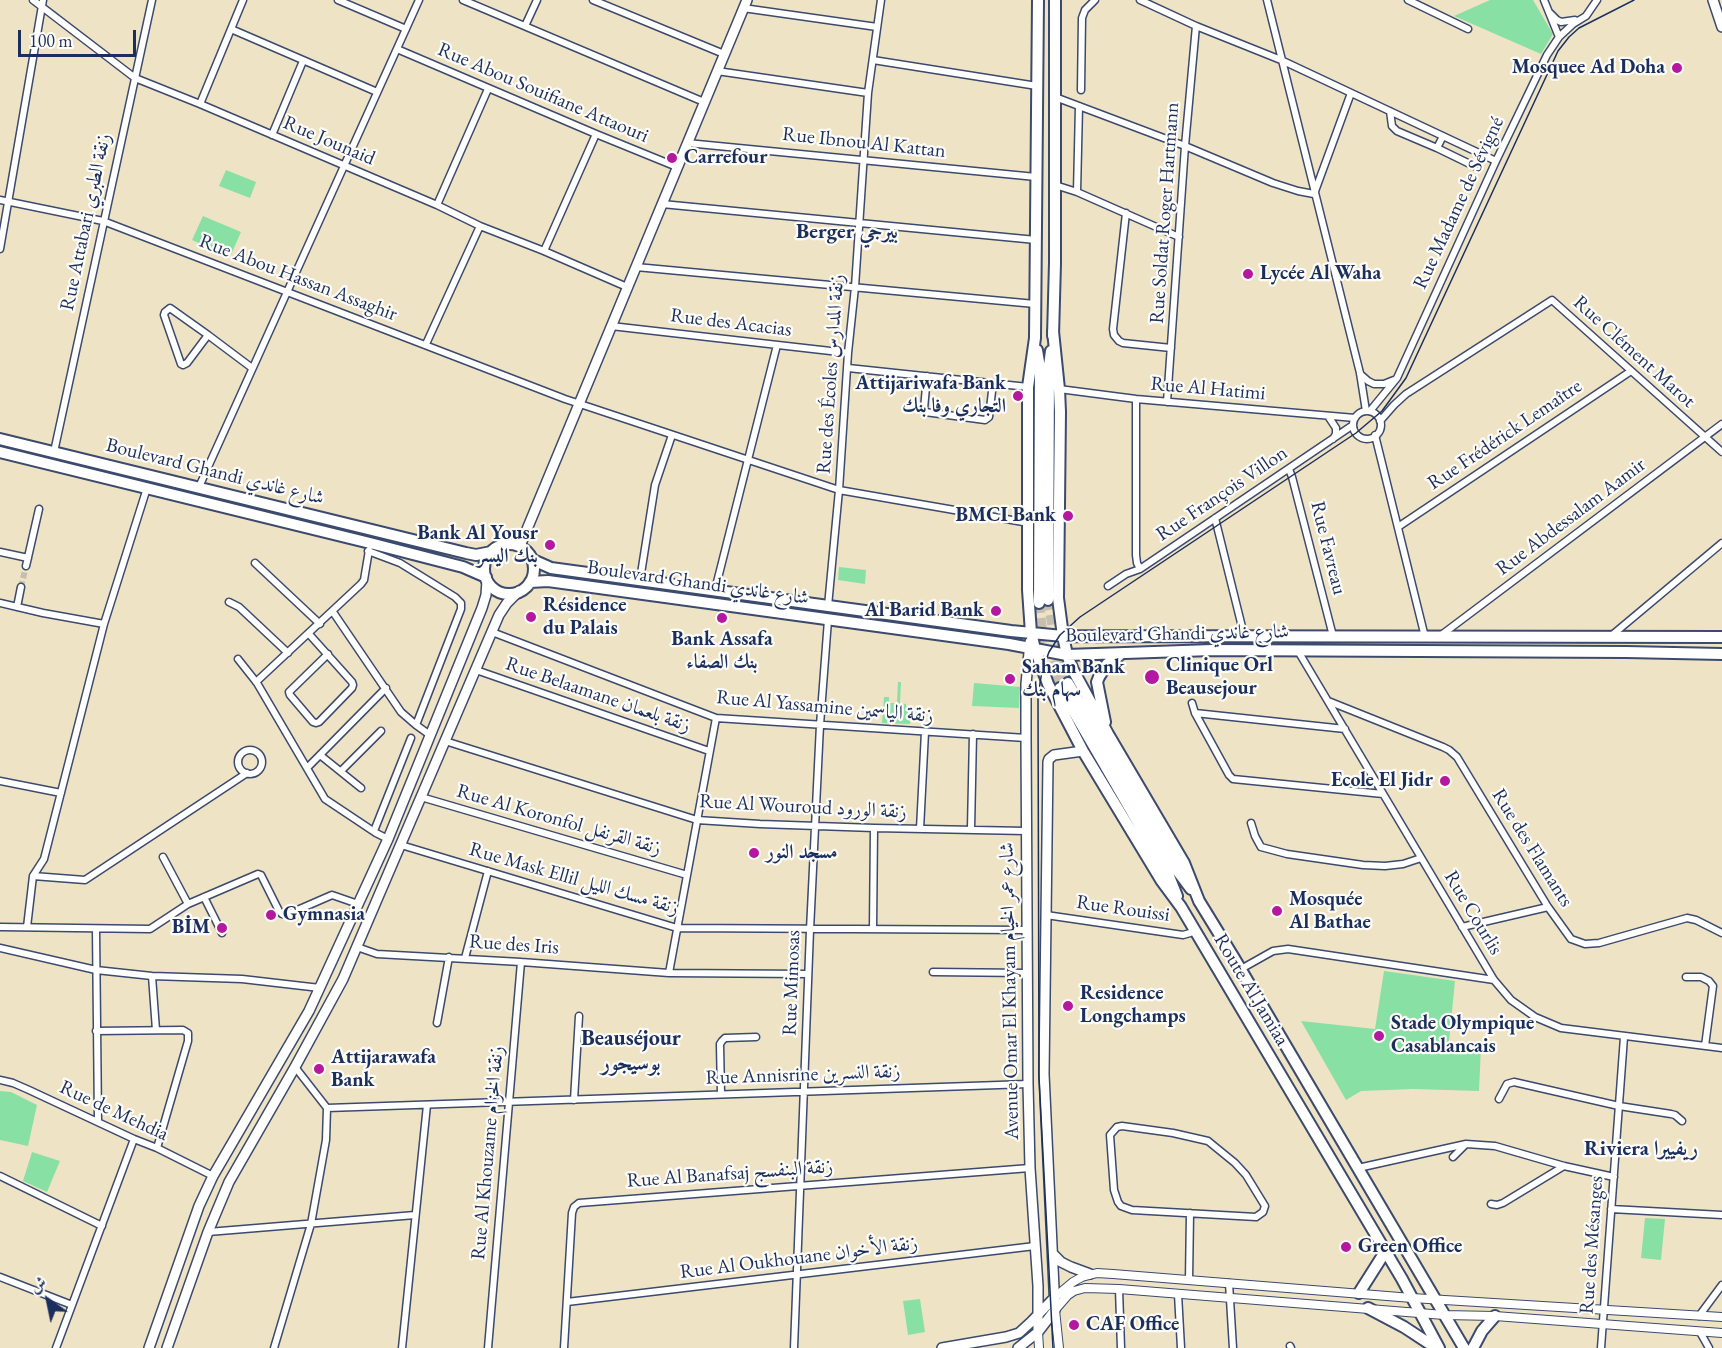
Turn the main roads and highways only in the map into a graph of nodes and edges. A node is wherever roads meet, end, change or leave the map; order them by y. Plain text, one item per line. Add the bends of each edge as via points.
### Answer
1 (1038, 0) edge
2 (1055, 0) edge
3 (1713, 0) edge
4 (744, 4) edge
5 (1722, 27) edge
6 (1053, 331) junction
7 (1035, 338) junction
8 (0, 439) edge
9 (0, 452) edge
10 (520, 546) junction
11 (491, 552) junction
12 (533, 560) junction
13 (487, 578) junction
14 (530, 582) junction
15 (519, 591) junction
16 (1031, 633) junction
17 (1063, 636) junction
18 (1722, 637) edge
19 (1032, 649) junction
20 (1122, 654) junction
21 (1722, 654) edge
22 (1067, 656) junction
23 (1108, 734) junction
24 (1083, 751) junction
25 (1199, 901) junction
26 (1181, 907) junction
27 (1385, 1252) junction
28 (1053, 1254) junction
29 (1090, 1274) road end
30 (1359, 1293) road end
31 (1055, 1297) junction
32 (1368, 1308) road end
33 (1039, 1314) junction
34 (1495, 1316) road end
35 (1038, 1332) junction
36 (149, 1348) edge
37 (166, 1348) edge
38 (942, 1348) edge
39 (1018, 1348) edge
40 (1437, 1348) edge
41 (1464, 1348) edge
42 (1473, 1348) edge

1 - 7 main road
2 - 6 main road
3 - 5 main road
4 - 10 main road
6 - 7 main road via 1044,601 1040,368
6 - 17 main road, Route Al Jamiaa via 1059,389 1058,598
7 - 16 main road, Route Al Jamiaa via 1028,387
8 - 11 main road, Boulevard Ghandi شارع غاندي via 466,554
9 - 13 main road, Boulevard Ghandi شارع غاندي via 369,547 463,567
10 - 11 main road via 507,544
10 - 12 main road
11 - 13 main road via 485,565
12 - 14 main road
12 - 16 main road, Boulevard Ghandi شارع غاندي via 551,568
13 - 15 main road via 500,591
13 - 36 main road via 482,608 388,838 321,988 213,1176
14 - 15 main road
14 - 19 main road, Boulevard Ghandi شارع غاندي via 548,581
15 - 37 main road via 503,608 492,632 330,1004 236,1169 208,1232
16 - 17 main road, Boulevard Ghandi شارع غاندي
16 - 19 main road, Route Al Jamiaa
17 - 18 main road, Boulevard Ghandi شارع غاندي
17 - 22 main road, Route Al Jamiaa
19 - 22 main road, Boulevard Ghandi شارع غاندي
19 - 24 main road, Route Al Jamiaa
19 - 33 main road, Avenue Omar El Khayam شارع عمر الخيام via 1026,684 1028,1084
20 - 21 main road, Boulevard Ghandi شارع غاندي via 1172,650
20 - 22 main road, Boulevard Ghandi شارع غاندي
20 - 23 main road via 1107,664 1097,682
22 - 23 main road, Route Al Jamiaa
23 - 25 main road, Route Al Jamiaa via 1184,863
24 - 26 main road, Route Al Jamiaa via 1156,873
24 - 28 main road, Avenue Omar El Khayam شارع عمر الخيام via 1054,755 1048,762 1044,1074
25 - 26 main road via 1064,686 1169,876
25 - 41 main road, Route Al Jamiaa
26 - 27 main road, Route Al Jamiaa
27 - 30 main road
27 - 40 main road, Route Al Jamiaa
28 - 29 main road via 1071,1268
28 - 31 main road, Avenue Omar El Khayam شارع عمر الخيام
31 - 33 main road
31 - 35 main road, Avenue Omar El Khayam شارع عمر الخيام via 1055,1310
32 - 40 main road
33 - 35 main road, Avenue Omar El Khayam شارع عمر الخيام
33 - 38 main road via 1013,1335
34 - 42 main road
35 - 39 main road

